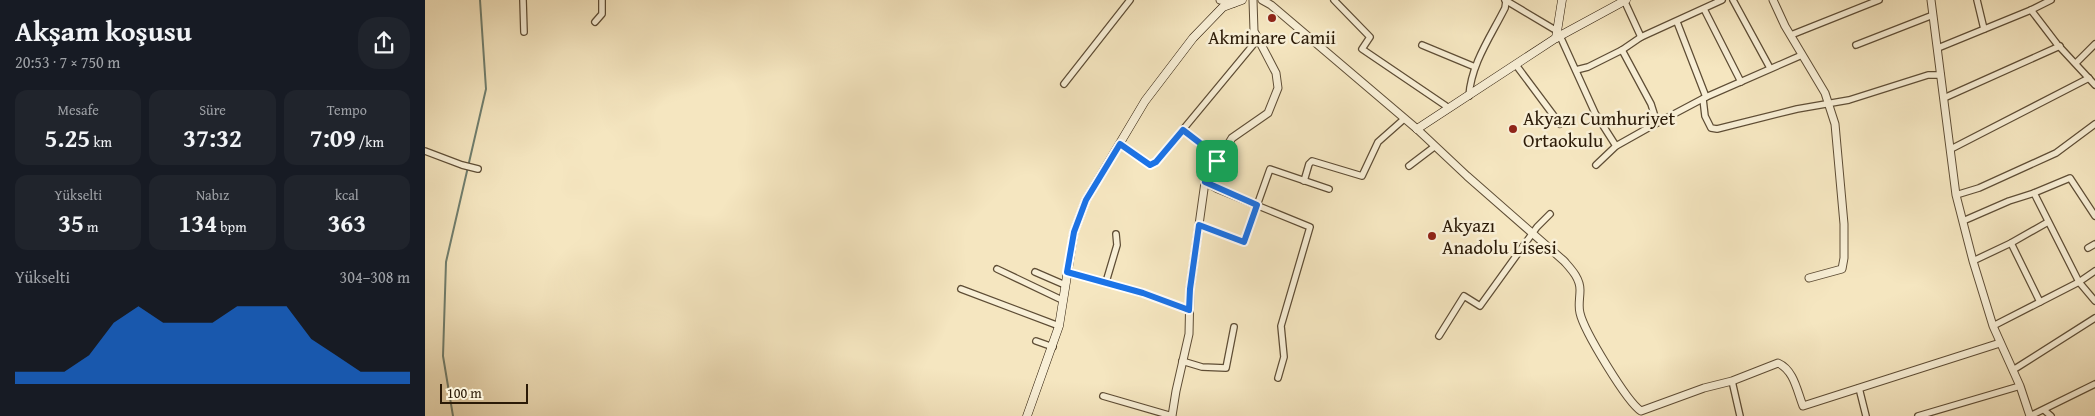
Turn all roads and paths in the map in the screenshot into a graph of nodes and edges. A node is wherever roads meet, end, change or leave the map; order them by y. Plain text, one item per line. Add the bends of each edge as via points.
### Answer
1 (523, 0) edge
2 (602, 0) edge
3 (1130, 0) edge
4 (1220, 0) edge
5 (1253, 0) edge
6 (1262, 0) edge
7 (1334, 0) edge
8 (1506, 0) edge
9 (1562, 0) edge
10 (1625, 0) edge
11 (1721, 0) edge
12 (1733, 0) edge
13 (1773, 0) edge
14 (1879, 0) edge
15 (1931, 0) edge
16 (1977, 0) edge
17 (2051, 0) edge
18 (1238, 2) edge
19 (1704, 9) junction
20 (2031, 10) junction
21 (1933, 15) junction
22 (595, 22) dead end
23 (1677, 22) junction
24 (1984, 29) junction
25 (524, 32) dead end
26 (1558, 35) junction
27 (1791, 35) junction
28 (1641, 37) junction
29 (1259, 39) junction
30 (2095, 44) edge
31 (1422, 45) dead end
32 (1856, 45) dead end
33 (2060, 46) junction
34 (1937, 48) junction
35 (1623, 50) junction
36 (1801, 55) junction
37 (2076, 63) junction
38 (1516, 65) junction
39 (1475, 67) junction
40 (1770, 68) junction
41 (1576, 70) junction
42 (1941, 75) junction
43 (2089, 78) junction
44 (1741, 82) junction
45 (1064, 84) dead end
46 (2095, 85) edge
47 (1469, 96) junction
48 (1705, 98) junction
49 (1944, 98) junction
50 (1828, 104) junction
51 (1449, 108) junction
52 (1404, 119) junction
53 (1657, 123) junction
54 (1560, 124) dead end
55 (2095, 124) edge
56 (1417, 129) junction
57 (1183, 130) junction
58 (1120, 144) junction
59 (1616, 146) junction
60 (1434, 147) junction
61 (1951, 149) junction
62 (425, 151) edge
63 (1217, 161) junction
64 (1596, 165) dead end
65 (1409, 166) dead end
66 (475, 168) dead end
67 (1304, 181) junction
68 (1205, 182) junction
69 (1329, 189) dead end
70 (2034, 193) junction
71 (1957, 194) junction
72 (1257, 205) junction
73 (1550, 214) dead end
74 (2095, 216) edge
75 (1963, 221) junction
76 (2048, 222) junction
77 (1199, 225) junction
78 (1533, 232) junction
79 (1116, 234) dead end
80 (2011, 243) junction
81 (2095, 244) edge
82 (2088, 248) dead end
83 (1973, 261) junction
84 (997, 269) dead end
85 (2095, 271) edge
86 (1035, 272) dead end
87 (1067, 272) junction
88 (1809, 278) dead end
89 (1106, 282) junction
90 (2079, 282) junction
91 (1065, 285) junction
92 (961, 289) dead end
93 (1062, 300) junction
94 (2095, 301) edge
95 (2040, 302) junction
96 (1189, 310) junction
97 (2095, 318) edge
98 (1059, 326) junction
99 (1993, 326) junction
100 (1234, 327) dead end
101 (1439, 336) dead end
102 (1036, 342) dead end
103 (2000, 343) junction
104 (1053, 347) junction
105 (1183, 361) junction
106 (2013, 370) junction
107 (1278, 378) dead end
108 (1732, 381) junction
109 (2095, 384) edge
110 (2020, 386) junction
111 (1859, 388) junction
112 (1103, 396) dead end
113 (2044, 410) junction
114 (1027, 416) edge
115 (1172, 416) edge
116 (1740, 416) edge
117 (1866, 416) edge
118 (1918, 416) edge
119 (2030, 416) edge
120 (2051, 416) edge

1 - 25 street
2 - 22 street via 602,14
3 - 45 street
4 - 18 street
5 - 29 street via 1254,31
6 - 52 street via 1278,10
7 - 51 street via 1369,37 1363,49
8 - 26 street
8 - 39 street
9 - 26 main road
10 - 26 main road
10 - 28 street
11 - 19 street
12 - 40 street
13 - 27 street
14 - 27 street
15 - 21 street
16 - 24 street
17 - 20 street
18 - 58 main road via 1223,7 1193,38 1145,102
19 - 23 street
19 - 44 street
20 - 24 street
20 - 33 street
21 - 32 street
21 - 34 street
23 - 28 street
23 - 48 street
24 - 34 street
26 - 38 main road
26 - 41 street
27 - 36 street
28 - 35 street
29 - 57 street
29 - 63 street via 1276,72 1278,88 1268,113 1231,138
30 - 37 street
31 - 39 street
33 - 37 street
33 - 49 street
34 - 42 street
35 - 41 street
35 - 53 street via 1651,104
36 - 40 street
36 - 50 street via 1825,93
37 - 43 street
38 - 47 main road
38 - 54 street
39 - 47 street
40 - 44 street
41 - 59 street via 1595,113
42 - 49 street
42 - 50 street via 1928,75 1877,93
43 - 46 street
43 - 61 street
44 - 48 street
47 - 51 main road
48 - 50 street via 1705,116 1711,128 1717,130
48 - 53 street
49 - 61 street
50 - 88 street via 1835,124 1844,258 1842,269
51 - 56 main road
52 - 56 street
52 - 67 street via 1377,142 1361,176 1312,161
53 - 59 street
55 - 71 street via 2056,153 1979,188
56 - 60 street
57 - 58 street via 1150,165
57 - 63 street via 1209,150
58 - 87 main road via 1086,200 1074,232
59 - 64 street
60 - 65 street
60 - 78 street
61 - 71 street
62 - 66 street
63 - 68 street
67 - 69 street
67 - 72 street via 1270,169
68 - 72 street
68 - 77 street
70 - 74 street via 2070,178
70 - 75 street
70 - 76 street
71 - 75 street
72 - 77 street via 1244,242
72 - 107 street via 1310,227 1281,326 1284,357
73 - 78 street
75 - 83 street
76 - 80 street
76 - 90 street
77 - 96 street
78 - 101 street via 1480,306 1464,296
78 - 108 street via 1575,274 1580,288 1580,313 1586,328 1634,406 1641,411
79 - 89 street via 1117,245
80 - 83 street
80 - 95 street
81 - 82 street
83 - 99 street
84 - 93 street
85 - 90 street
86 - 91 street
87 - 89 street
87 - 91 main road
89 - 96 street
90 - 94 street
90 - 95 street
91 - 93 main road
92 - 98 street
93 - 98 main road
95 - 99 street
96 - 105 street via 1189,334
97 - 106 street
98 - 104 main road
99 - 103 street
100 - 105 street via 1226,368 1202,367
102 - 104 street
103 - 106 street
103 - 111 street
104 - 114 main road
105 - 115 street
106 - 110 street
108 - 111 street via 1778,363 1790,373 1803,406
108 - 116 street
109 - 113 street
110 - 118 street
110 - 119 street
111 - 117 street
112 - 115 street
113 - 119 street
113 - 120 street

